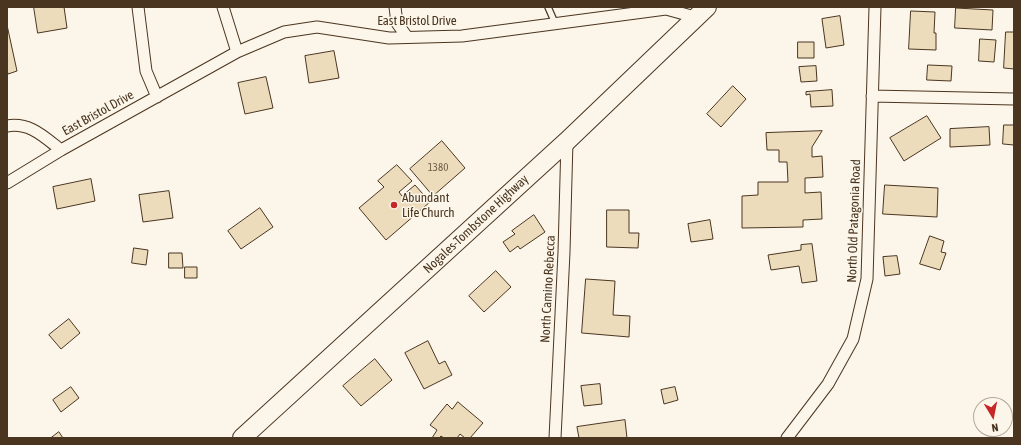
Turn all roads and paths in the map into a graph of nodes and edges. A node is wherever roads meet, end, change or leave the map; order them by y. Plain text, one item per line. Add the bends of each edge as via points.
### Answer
1 (138, 7) edge
2 (223, 7) edge
3 (395, 7) edge
4 (548, 7) edge
5 (876, 7) edge
6 (701, 12) edge
7 (554, 23) junction
8 (407, 37) junction
9 (237, 52) junction
10 (157, 96) junction
11 (872, 96) junction
12 (1014, 99) edge
13 (7, 126) edge
14 (566, 141) junction
15 (61, 150) junction
16 (7, 183) edge
17 (242, 438) edge
18 (555, 438) edge
19 (787, 438) edge

1 - 10 street via 146,71
2 - 9 street
3 - 8 street via 397,23
4 - 7 lane
5 - 11 street, North Old Patagonia Road
6 - 7 street, East Bristol Drive via 666,8
6 - 14 main road, Nogales-Tombstone Highway
7 - 8 street, East Bristol Drive via 462,36
8 - 9 street, East Bristol Drive via 389,38 317,27 284,32
9 - 10 street, East Bristol Drive
10 - 15 street, East Bristol Drive
11 - 12 street
11 - 19 street, North Old Patagonia Road via 867,279 853,339 828,384
13 - 15 street via 32,128
14 - 17 main road, Nogales-Tombstone Highway
14 - 18 street, North Camino Rebecca via 564,252
15 - 16 street, East Bristol Drive

